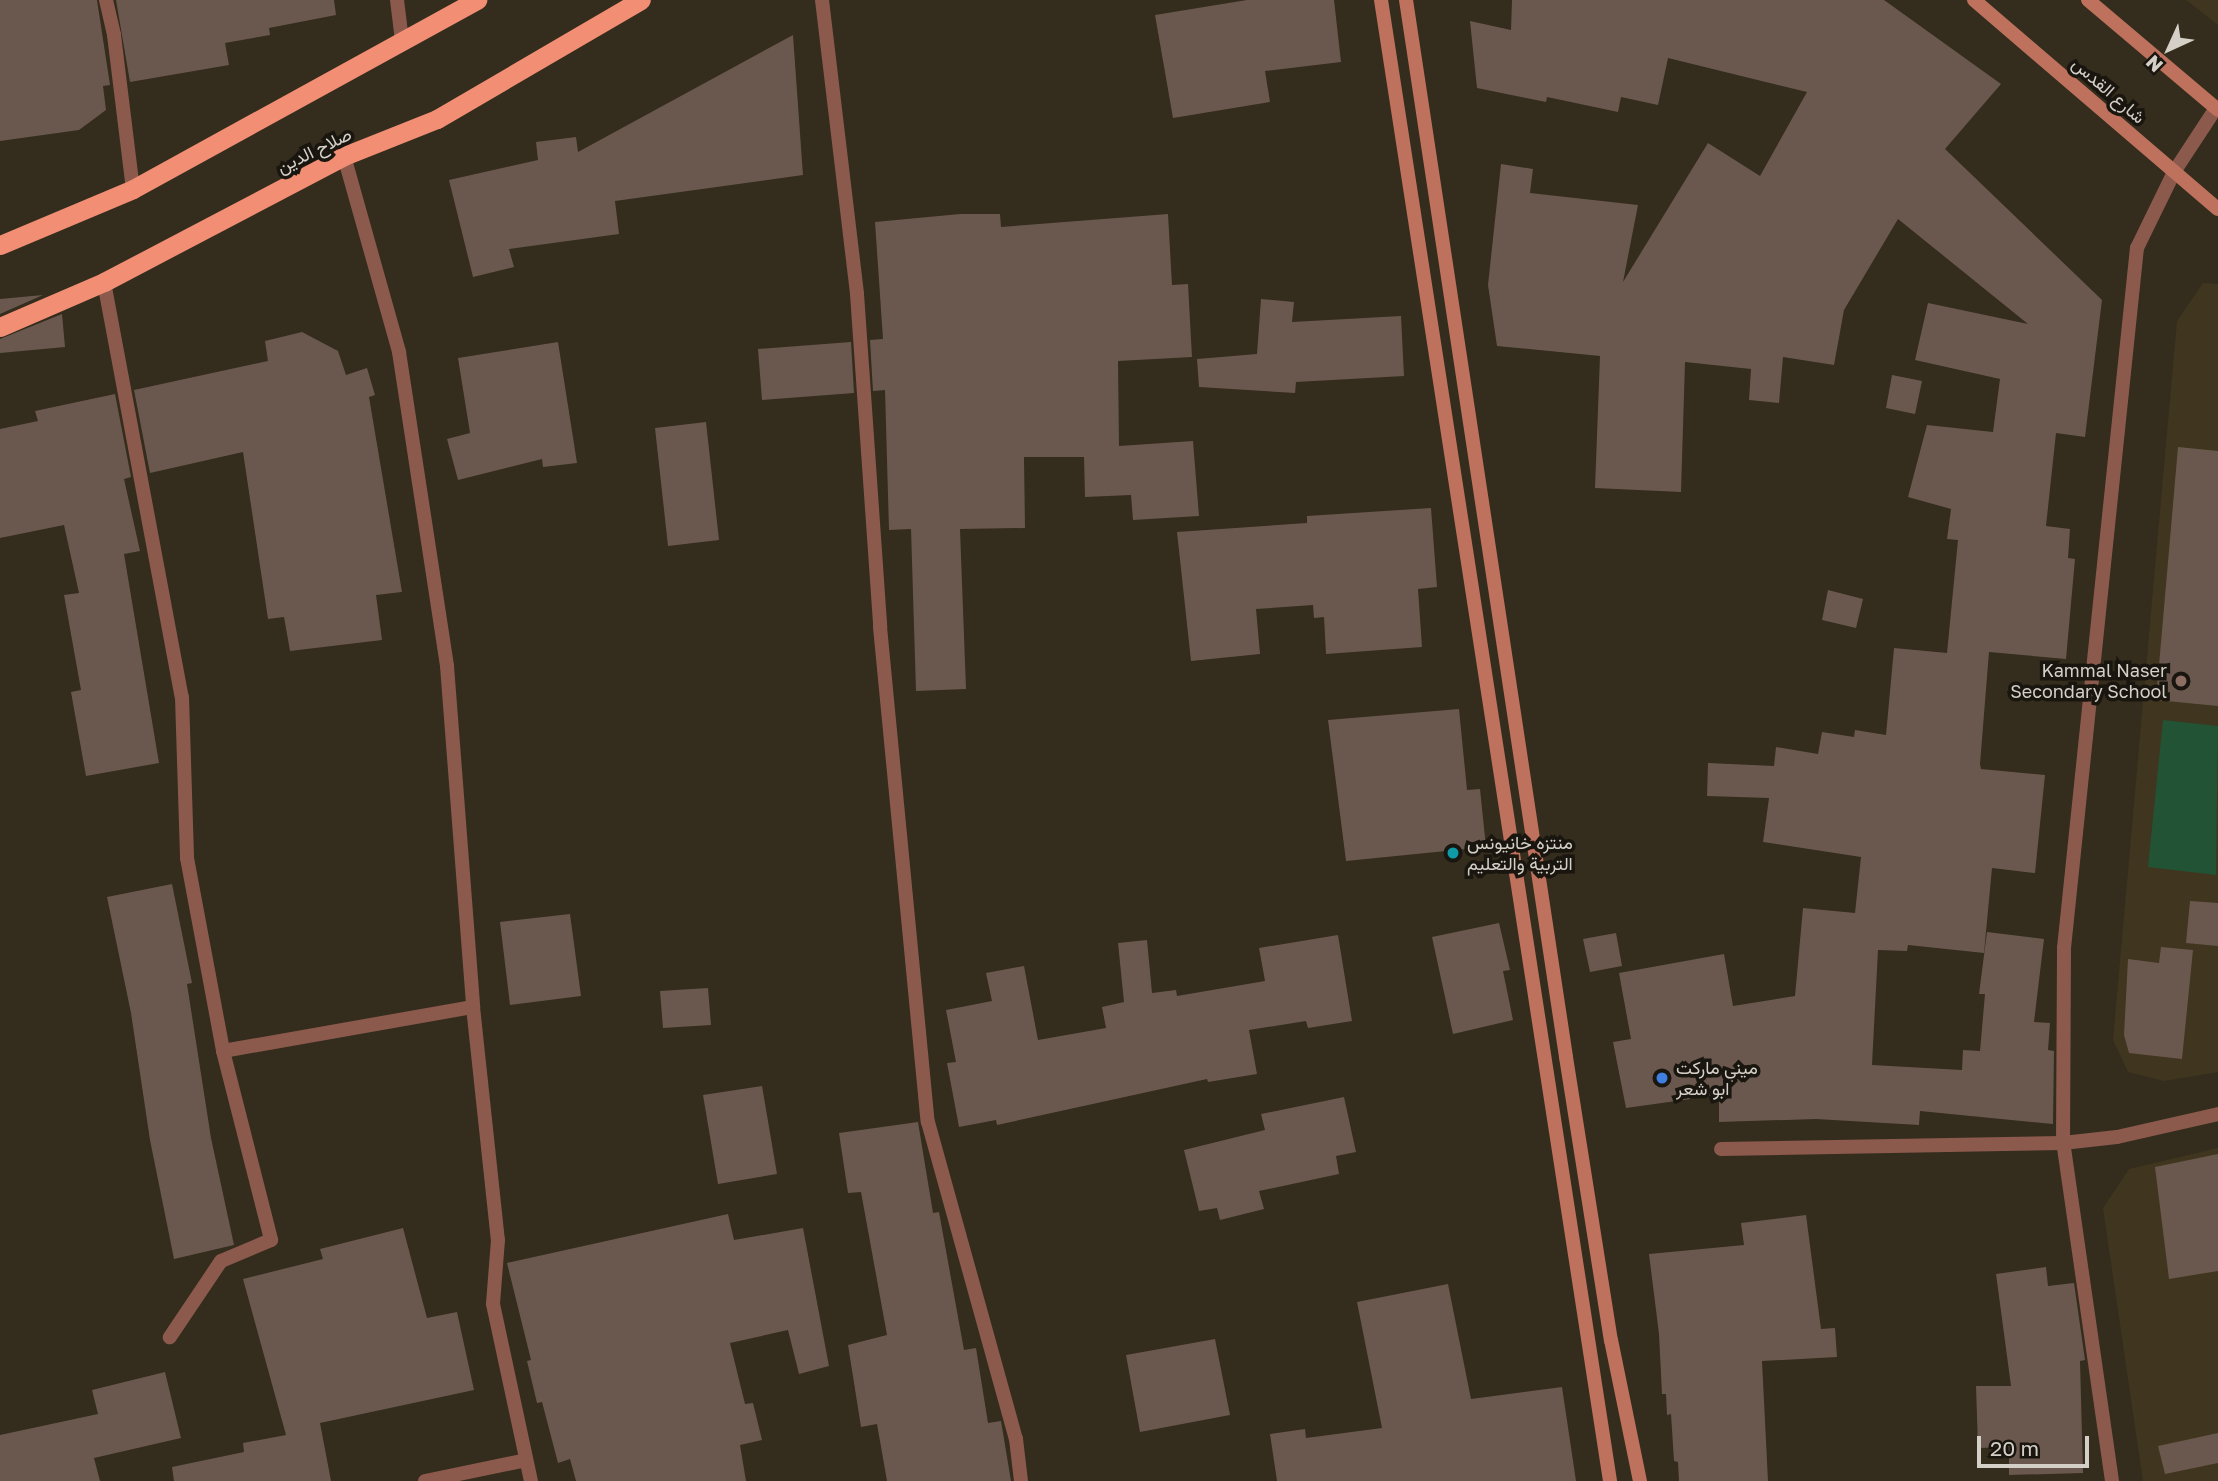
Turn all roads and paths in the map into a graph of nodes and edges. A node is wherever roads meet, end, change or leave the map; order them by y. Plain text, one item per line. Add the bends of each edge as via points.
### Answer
1 (106, 0) edge
2 (397, 0) edge
3 (477, 0) edge
4 (641, 0) edge
5 (822, 0) edge
6 (1381, 0) edge
7 (1406, 0) edge
8 (1974, 0) edge
9 (2088, 0) edge
10 (402, 39) junction
11 (2217, 109) edge
12 (344, 156) junction
13 (2174, 172) junction
14 (134, 189) junction
15 (2218, 209) edge
16 (0, 245) edge
17 (104, 282) junction
18 (0, 327) edge
19 (473, 1007) junction
20 (223, 1051) junction
21 (2218, 1114) edge
22 (2063, 1143) junction
23 (1721, 1149) dead end
24 (170, 1337) dead end
25 (526, 1460) junction
26 (425, 1481) edge
27 (531, 1481) edge
28 (1021, 1481) edge
29 (1610, 1481) edge
30 (1640, 1481) edge
31 (2112, 1481) edge

1 - 14 street
2 - 10 street
3 - 10 highway
4 - 12 highway, صلاح الدين via 437,119
5 - 28 street via 858,294 880,627 928,1122 1016,1439
6 - 29 main road
7 - 30 main road via 1555,990 1612,1340
8 - 13 main road, شارع القدس
9 - 11 main road
10 - 14 highway
11 - 13 street
12 - 17 highway, صلاح الدين
12 - 19 street via 399,352 447,666
13 - 15 main road, شارع القدس
13 - 22 street via 2137,248 2064,948
14 - 16 highway
17 - 18 highway, صلاح الدين
17 - 20 street via 182,697 187,858
19 - 20 street
19 - 25 street via 498,1240 493,1304
20 - 24 street via 271,1240 221,1261
21 - 22 street
22 - 23 street
22 - 31 street
25 - 26 street
25 - 27 street

